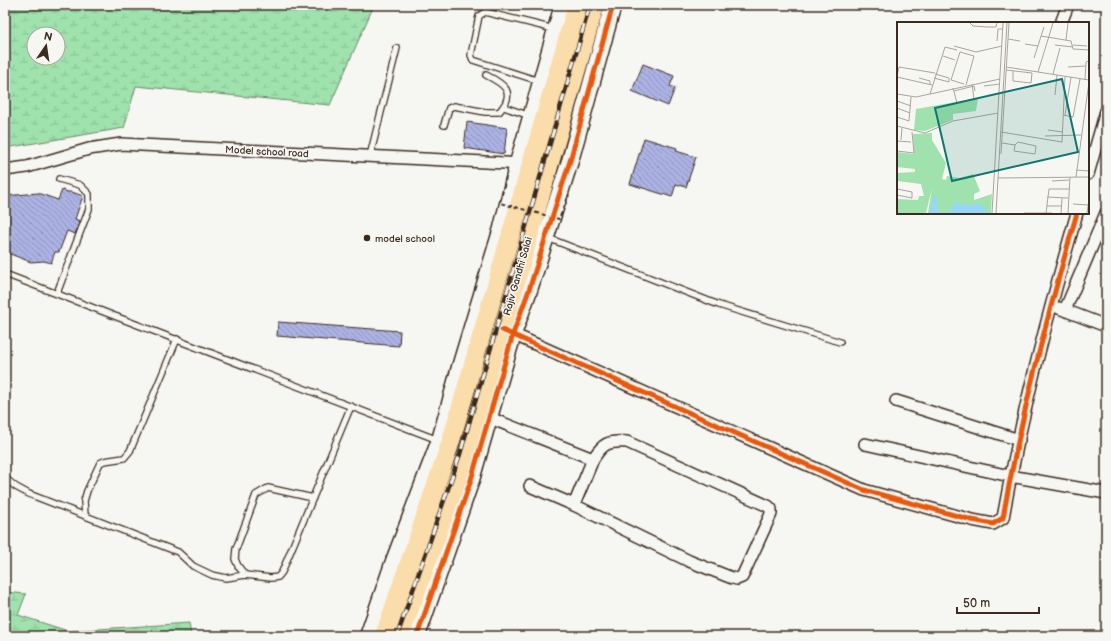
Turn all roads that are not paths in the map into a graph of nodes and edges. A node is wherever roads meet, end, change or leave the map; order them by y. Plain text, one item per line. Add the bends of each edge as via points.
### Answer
1 (563, 5) edge
2 (577, 5) edge
3 (595, 5) edge
4 (613, 5) edge
5 (1068, 5) edge
6 (1062, 22) edge
7 (556, 30) junction
8 (397, 48) dead end
9 (486, 75) dead end
10 (541, 81) junction
11 (504, 107) junction
12 (1106, 111) edge
13 (531, 116) junction
14 (573, 117) junction
15 (444, 125) dead end
16 (370, 156) junction
17 (525, 164) junction
18 (5, 170) edge
19 (1089, 170) edge
20 (59, 179) dead end
21 (1106, 213) edge
22 (1077, 214) edge
23 (546, 237) junction
24 (5, 274) edge
25 (57, 293) junction
26 (1050, 305) junction
27 (1065, 310) junction
28 (1106, 326) edge
29 (507, 332) junction
30 (177, 339) junction
31 (840, 342) dead end
32 (896, 401) dead end
33 (351, 406) junction
34 (490, 418) junction
35 (1019, 440) junction
36 (445, 442) junction
37 (865, 444) dead end
38 (593, 459) junction
39 (1010, 476) junction
40 (5, 478) edge
41 (530, 486) dead end
42 (1106, 493) edge
43 (313, 498) junction
44 (574, 505) junction
45 (84, 516) junction
46 (245, 575) junction
47 (368, 636) edge
48 (384, 636) edge
49 (400, 636) edge
50 (417, 636) edge

1 - 7 street
2 - 17 main road, Rajiv Gandhi Salai
3 - 14 main road, Rajiv Gandhi Salai
4 - 14 street
5 - 6 street
7 - 10 street
7 - 10 lane via 484,12 479,16 471,54 473,60
8 - 16 lane
9 - 11 lane via 502,83 507,89
10 - 13 street
11 - 13 lane
11 - 15 lane via 499,112 485,112 454,106 449,108
12 - 19 street
13 - 17 street
14 - 23 street via 570,162
14 - 29 main road, Rajiv Gandhi Salai
16 - 17 street, Model school road
16 - 18 street, Model school road via 121,144 89,149 27,167
17 - 36 main road, Rajiv Gandhi Salai
20 - 25 lane via 80,185 89,194 89,209
21 - 27 street
22 - 26 street
23 - 29 street via 529,290
23 - 31 lane via 719,305
24 - 25 lane
25 - 30 lane
26 - 27 street
26 - 35 street
27 - 28 street
29 - 34 street
29 - 39 street via 864,490 993,524 1003,518
29 - 49 main road, Rajiv Gandhi Salai via 468,450
30 - 33 lane
30 - 45 lane via 130,451 124,458 100,464 87,491
32 - 35 street
33 - 36 lane
33 - 43 lane
34 - 38 street
34 - 50 street
35 - 39 street
36 - 47 street via 394,561
36 - 48 main road, Rajiv Gandhi Salai
37 - 39 street
38 - 44 street
38 - 44 street via 600,448 607,444 627,442 768,506 772,511 745,574 737,579 689,560
39 - 42 street
40 - 45 lane via 29,494
41 - 44 street
43 - 46 lane via 278,577
43 - 46 lane via 268,488 256,495 236,549 238,566
45 - 46 lane via 178,552 193,566 212,575 226,578

